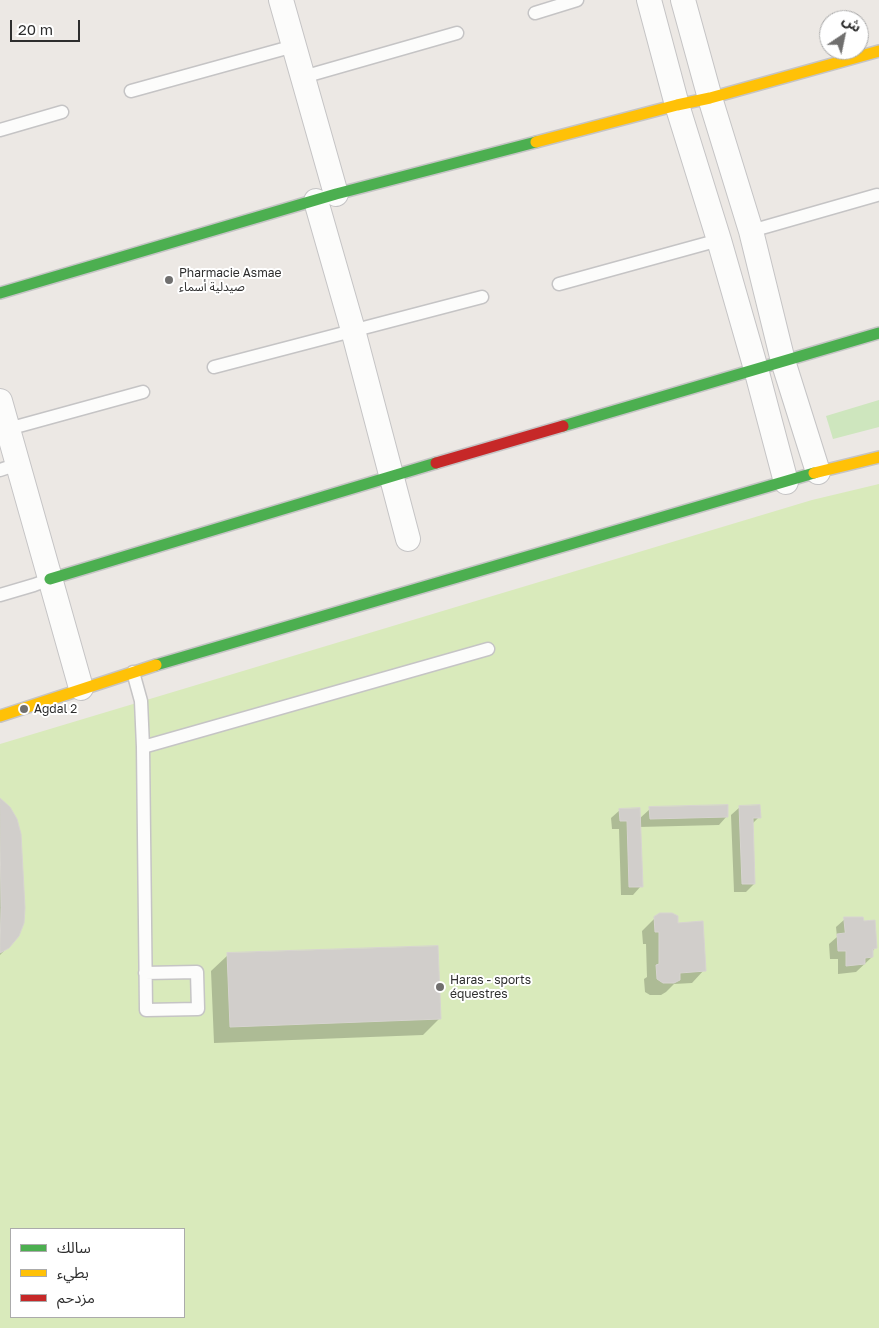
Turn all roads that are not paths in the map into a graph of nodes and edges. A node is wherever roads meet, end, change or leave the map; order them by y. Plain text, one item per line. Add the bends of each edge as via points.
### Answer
1 (280, 0) edge
2 (577, 0) edge
3 (649, 0) edge
4 (683, 0) edge
5 (535, 13) dead end
6 (457, 33) dead end
7 (294, 46) junction
8 (879, 51) edge
9 (303, 77) junction
10 (131, 91) dead end
11 (710, 98) junction
12 (677, 105) junction
13 (62, 112) dead end
14 (0, 130) edge
15 (877, 195) dead end
16 (326, 198) junction
17 (750, 231) junction
18 (719, 240) junction
19 (559, 284) dead end
20 (0, 294) edge
21 (482, 297) dead end
22 (352, 330) junction
23 (879, 333) edge
24 (783, 361) junction
25 (214, 367) dead end
26 (756, 369) junction
27 (143, 392) dead end
28 (0, 401) edge
29 (8, 429) junction
30 (879, 457) edge
31 (9, 467) edge
32 (818, 472) junction
33 (392, 476) junction
34 (786, 482) junction
35 (408, 539) dead end
36 (50, 579) junction
37 (0, 595) edge
38 (488, 649) dead end
39 (133, 672) junction
40 (81, 688) junction
41 (0, 716) edge
42 (143, 748) junction
43 (145, 973) junction

1 - 7 street
2 - 5 lane
3 - 12 street
4 - 11 street
6 - 9 lane
7 - 9 street
7 - 10 lane
8 - 11 street
9 - 16 street
11 - 12 street
11 - 17 street
12 - 16 street
12 - 18 street
13 - 14 lane
15 - 17 lane
16 - 20 street
16 - 22 street
17 - 24 street
18 - 19 lane
18 - 26 street
21 - 22 lane
22 - 25 lane
22 - 33 street
23 - 24 street
24 - 26 street
24 - 32 street
26 - 33 street
26 - 34 street
27 - 29 lane
28 - 29 street
29 - 31 street
30 - 32 street
31 - 36 street
32 - 34 street
33 - 35 street
33 - 36 street
34 - 39 street
36 - 37 lane
36 - 40 street
38 - 42 lane
39 - 40 street
39 - 42 lane via 141,702
40 - 41 street
42 - 43 lane
43 - 43 lane via 197,972 198,1009 146,1010

